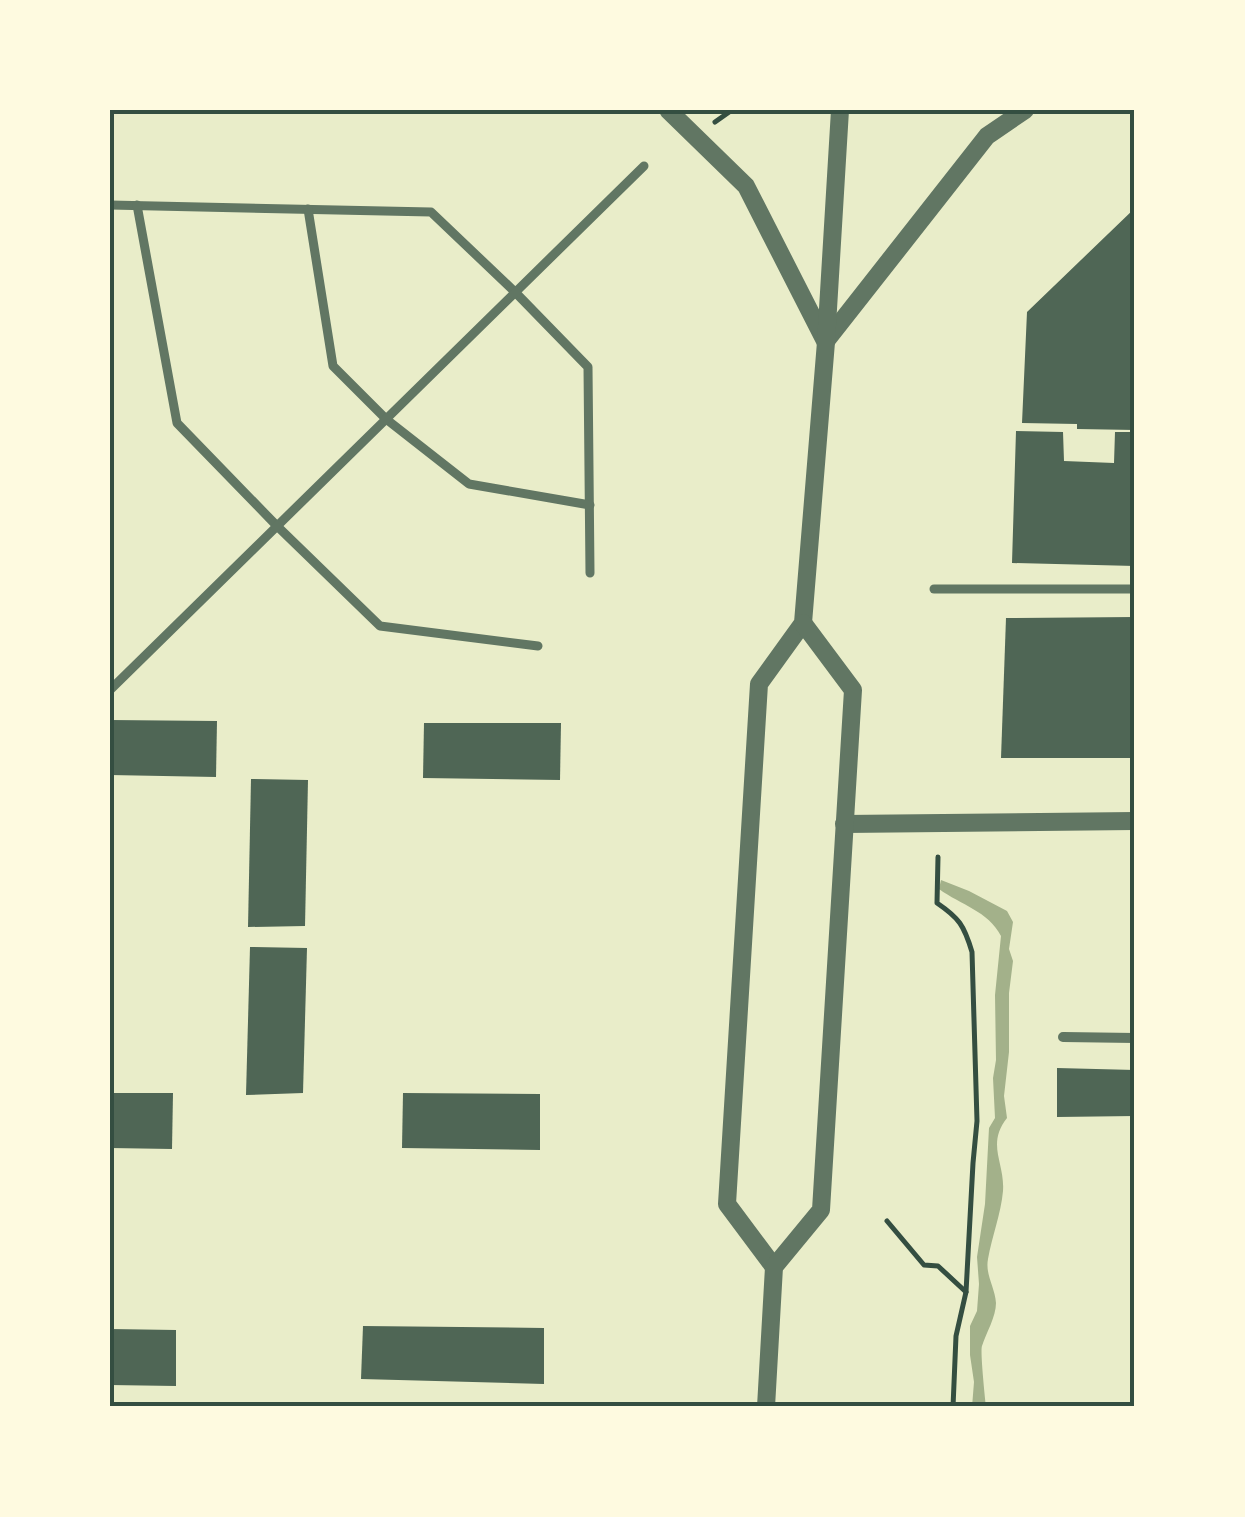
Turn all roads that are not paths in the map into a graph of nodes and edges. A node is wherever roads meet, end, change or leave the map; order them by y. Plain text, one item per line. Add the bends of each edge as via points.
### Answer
1 (668, 110) edge
2 (840, 110) edge
3 (1024, 110) edge
4 (644, 166) dead end
5 (110, 205) edge
6 (137, 206) junction
7 (308, 209) junction
8 (515, 292) junction
9 (826, 342) junction
10 (386, 419) junction
11 (590, 505) junction
12 (276, 526) junction
13 (590, 573) dead end
14 (1135, 588) edge
15 (934, 590) dead end
16 (803, 623) junction
17 (538, 646) dead end
18 (110, 690) edge
19 (1135, 822) edge
20 (844, 824) junction
21 (1063, 1036) dead end
22 (1135, 1038) edge
23 (774, 1267) junction
24 (766, 1407) edge

1 - 9 street via 746,186
2 - 9 street
3 - 9 street via 986,136
4 - 8 street
5 - 6 street
6 - 7 street
6 - 12 street via 177,423
7 - 8 street via 431,212
7 - 10 street via 332,366
8 - 10 street
8 - 11 street via 588,367
9 - 16 street
10 - 11 street via 468,484
10 - 12 street
11 - 13 street
12 - 17 street via 380,626
12 - 18 street
14 - 15 street
16 - 20 street via 852,690
16 - 23 street via 759,684 727,1204
19 - 20 street
20 - 23 street via 821,1210
21 - 22 street
23 - 24 street

